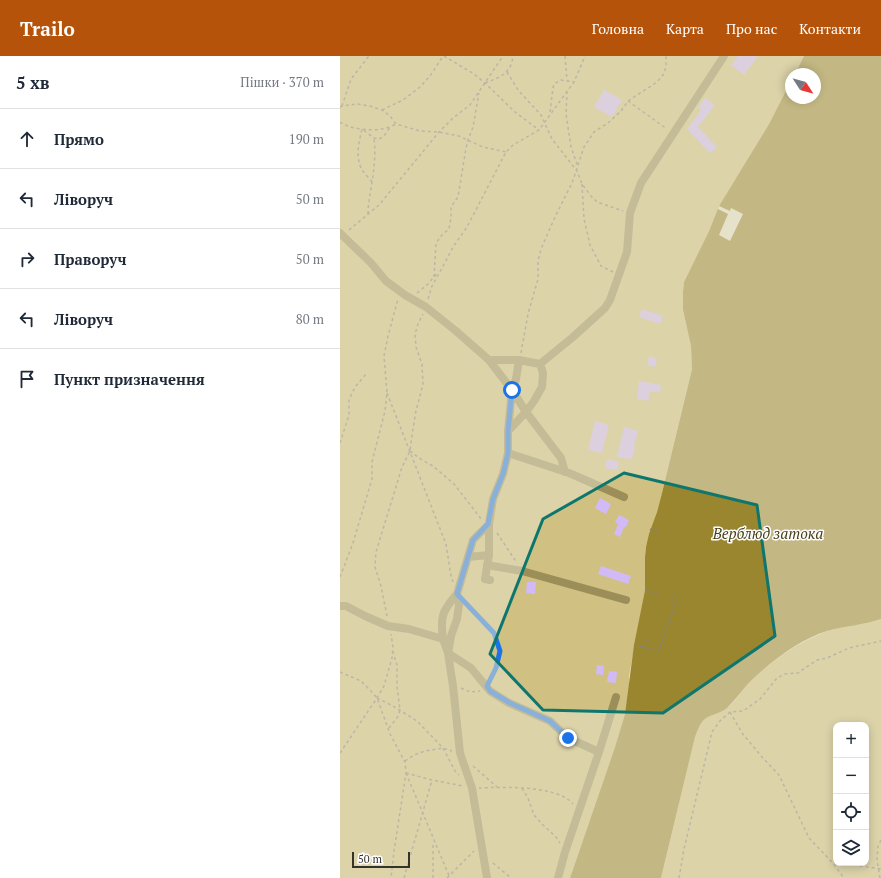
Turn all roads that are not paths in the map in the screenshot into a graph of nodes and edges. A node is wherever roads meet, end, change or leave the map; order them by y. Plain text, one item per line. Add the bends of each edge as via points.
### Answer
1 (724, 56) edge
2 (342, 234) edge
3 (489, 360) junction
4 (519, 360) junction
5 (540, 364) junction
6 (512, 390) junction
7 (526, 412) junction
8 (508, 431) junction
9 (508, 453) junction
10 (565, 472) junction
11 (624, 497) dead end
12 (488, 524) junction
13 (489, 555) junction
14 (468, 557) junction
15 (487, 564) junction
16 (490, 580) dead end
17 (457, 594) junction
18 (626, 600) dead end
19 (340, 606) edge
20 (443, 639) junction
21 (448, 653) junction
22 (616, 697) dead end
23 (599, 752) junction
24 (487, 878) edge
25 (558, 878) edge

1 - 5 lane via 641,184 630,213 627,252 610,300 605,308
2 - 3 lane via 386,281 426,307
3 - 4 lane
3 - 6 lane
4 - 5 lane
4 - 6 lane
5 - 7 lane via 543,373 542,387
6 - 7 lane
6 - 8 lane
7 - 8 lane
7 - 10 lane via 561,458
8 - 9 lane
9 - 10 lane
9 - 12 lane
10 - 11 lane
12 - 13 lane
12 - 14 lane via 473,540
13 - 14 lane
13 - 15 lane
14 - 17 lane
15 - 16 lane via 485,579
15 - 18 lane
17 - 20 lane via 442,615
17 - 21 lane via 457,620
19 - 20 lane via 346,606 388,626
20 - 21 lane
21 - 23 lane via 471,668 489,688 510,703 550,721 568,738
21 - 24 lane via 454,686 460,753 472,788
22 - 23 lane
23 - 25 lane

